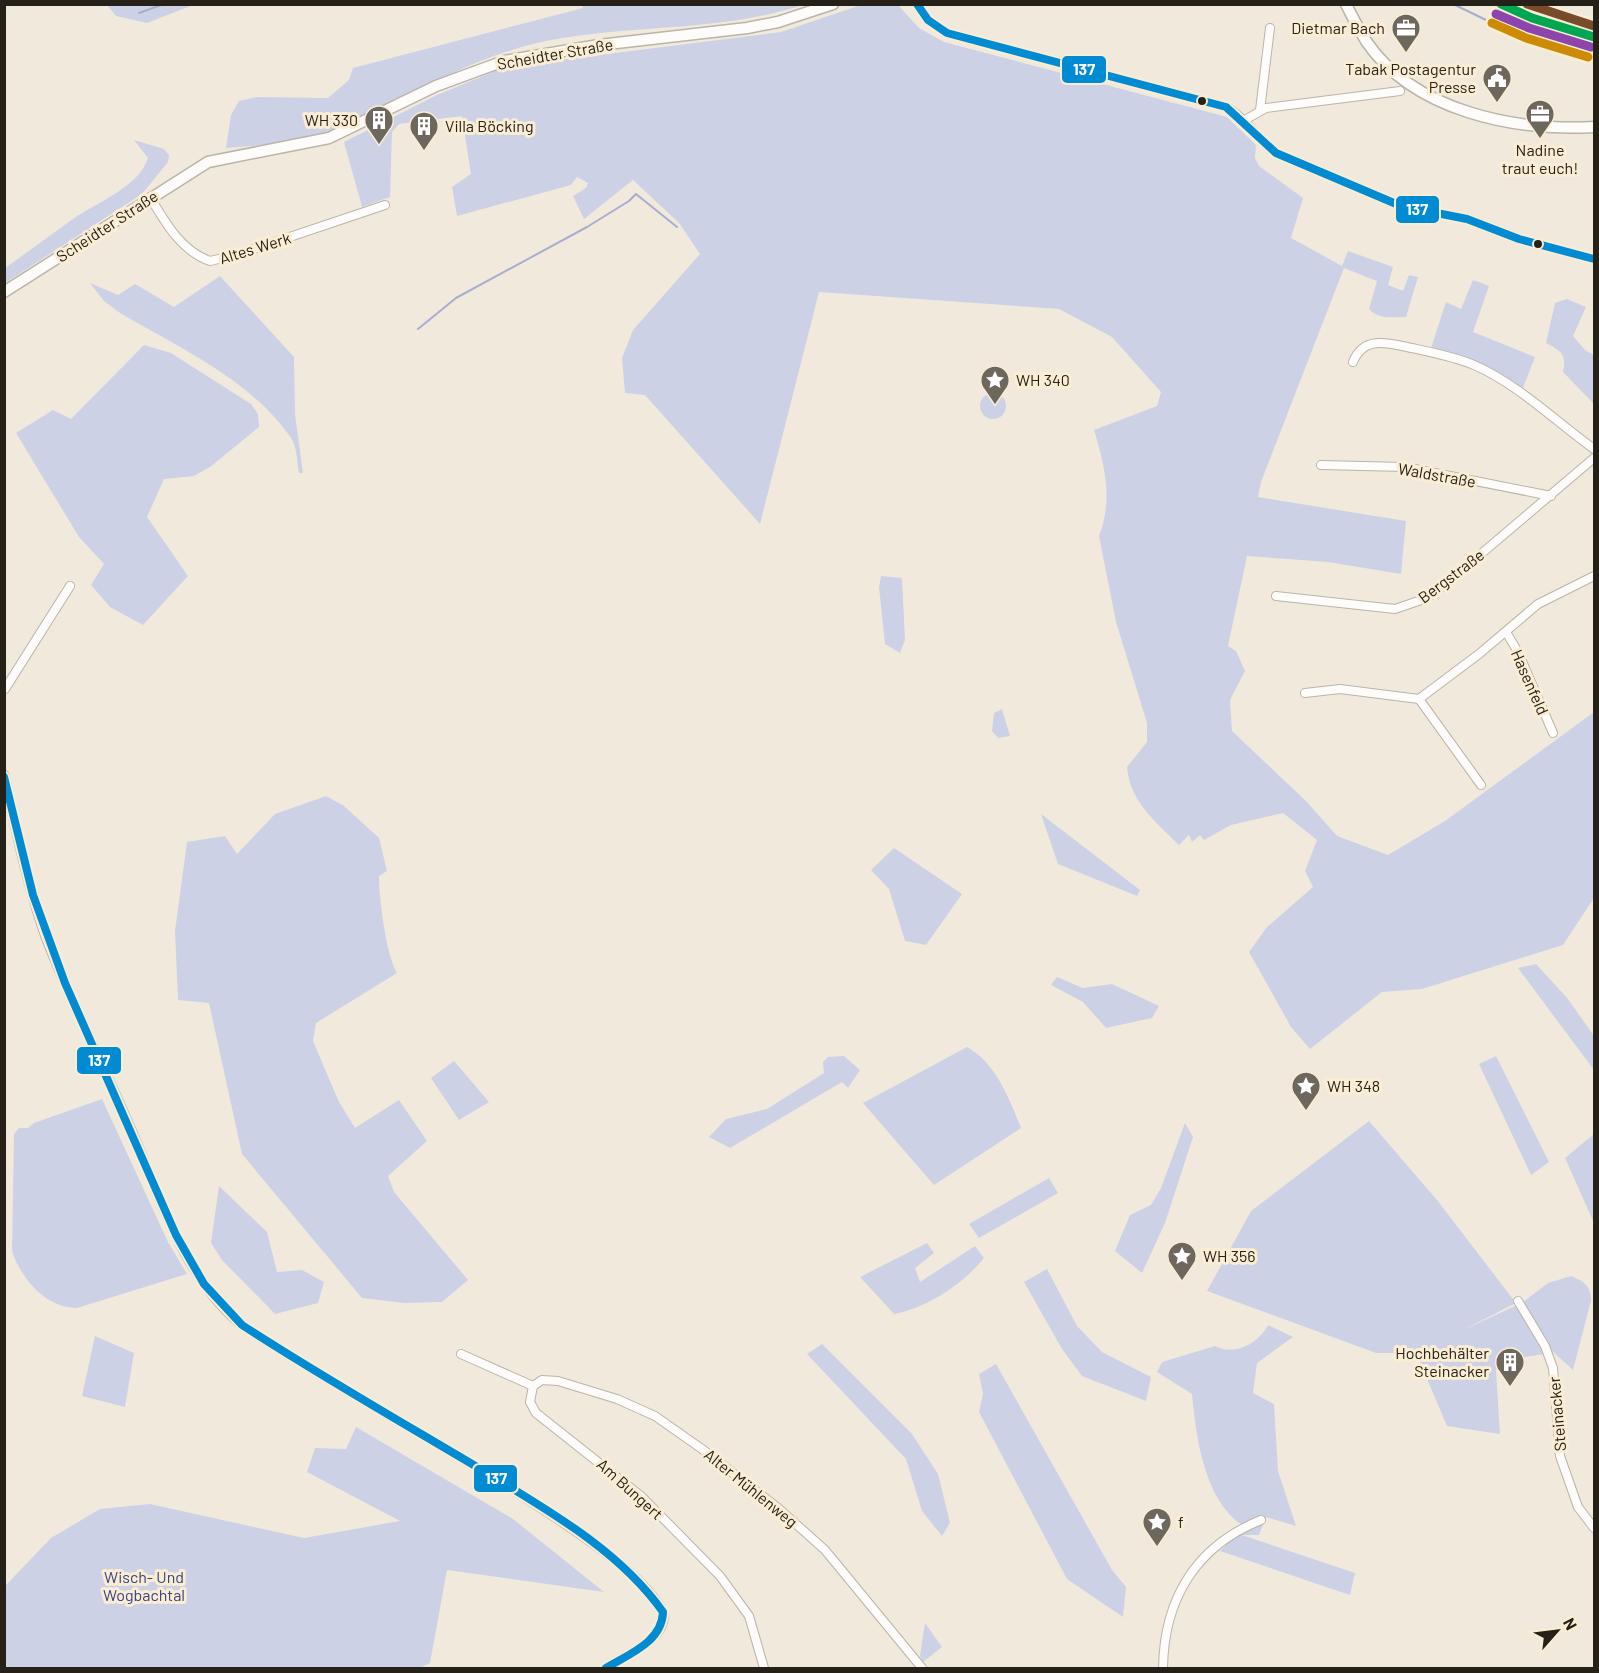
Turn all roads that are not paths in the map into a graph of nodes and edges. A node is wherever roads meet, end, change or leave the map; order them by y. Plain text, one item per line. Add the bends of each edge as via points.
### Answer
1 (833, 4) edge
2 (917, 4) edge
3 (1346, 4) edge
4 (1270, 28) dead end
5 (1400, 92) dead end
6 (1260, 110) junction
7 (1243, 121) junction
8 (1594, 127) edge
9 (150, 197) junction
10 (385, 205) dead end
11 (1594, 260) edge
12 (4, 292) edge
13 (1353, 362) dead end
14 (1594, 449) edge
15 (1594, 458) edge
16 (1321, 465) dead end
17 (1551, 496) junction
18 (1594, 576) edge
19 (69, 586) dead end
20 (1276, 596) dead end
21 (1506, 632) junction
22 (17, 672) junction
23 (4, 675) edge
24 (5, 689) edge
25 (1305, 693) dead end
26 (1419, 699) junction
27 (1553, 733) dead end
28 (4, 775) edge
29 (1481, 785) dead end
30 (1518, 1301) dead end
31 (461, 1354) dead end
32 (533, 1386) junction
33 (1261, 1520) dead end
34 (1594, 1528) edge
35 (920, 1666) edge
36 (606, 1668) edge
37 (764, 1668) edge
38 (910, 1668) edge
39 (1163, 1668) edge

1 - 9 main road, Scheidter Straße via 747,28 504,61 463,75 329,138 208,162
2 - 7 street via 928,20 948,33 1226,107
3 - 8 main road via 1367,42 1408,81 1431,96 1470,112 1504,120 1568,128
4 - 6 street
5 - 6 street
6 - 7 street
7 - 11 street via 1276,153 1401,206 1467,219 1519,239
9 - 10 street, Altes Werk via 181,241 210,261
9 - 12 main road, Scheidter Straße
13 - 14 street via 1364,346 1374,342 1462,360 1513,387
15 - 17 street, Bergstraße
16 - 17 street, Waldstraße via 1405,467
17 - 20 street, Bergstraße via 1442,587 1408,607 1395,609
18 - 21 street via 1538,604
19 - 22 street
21 - 26 street
21 - 27 street, Hasenfeld
22 - 23 street
22 - 24 street
25 - 26 street via 1340,689
26 - 29 street
28 - 36 street via 45,934 176,1234 207,1288 232,1317 255,1334 507,1486 588,1540 638,1581 663,1612 663,1626 655,1636
30 - 34 street, Steinacker via 1545,1346 1553,1368 1560,1456 1578,1507
31 - 32 street
32 - 35 street, Alter Mühlenweg via 542,1380 558,1381 617,1399 655,1416 702,1449 825,1550
32 - 37 street, Am Bungert via 530,1402 536,1413 642,1497 732,1590 749,1616
33 - 39 street via 1237,1530 1216,1546 1185,1581 1169,1618
35 - 38 street

